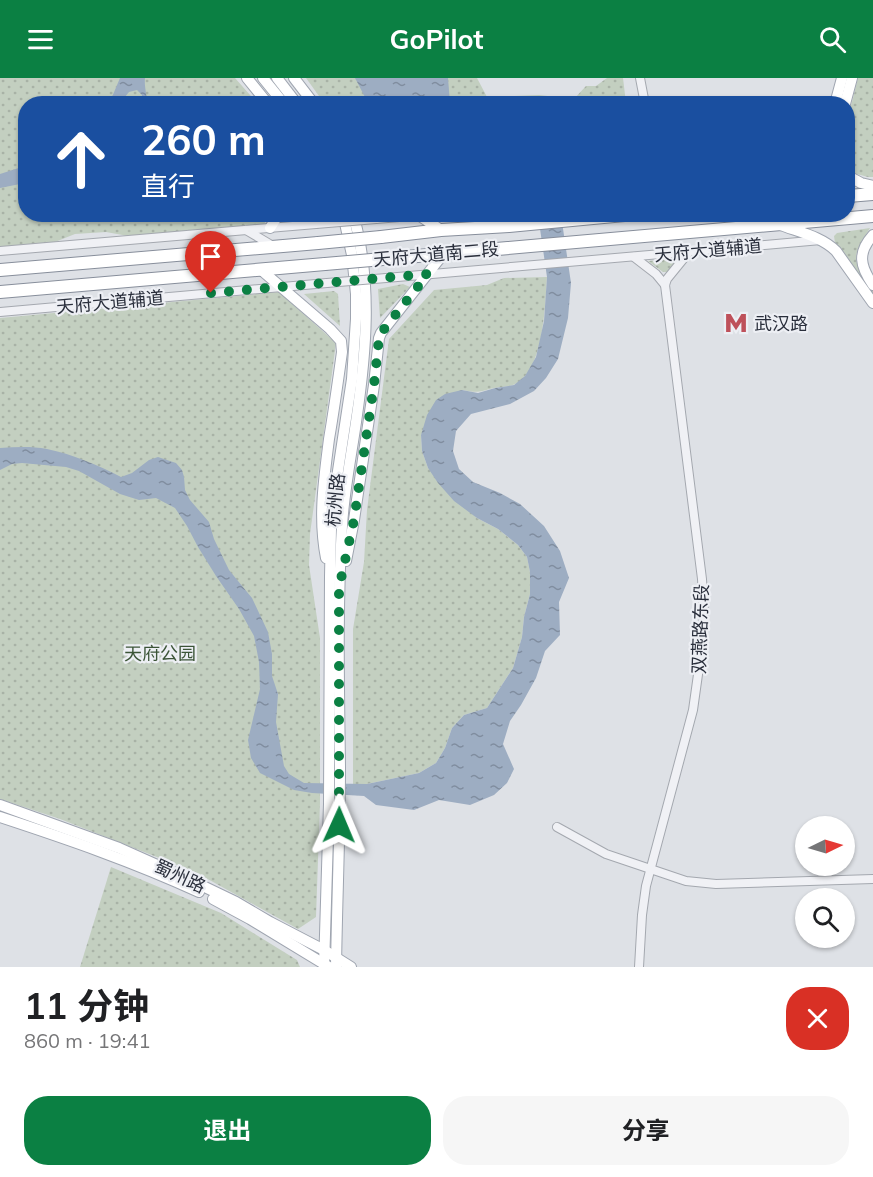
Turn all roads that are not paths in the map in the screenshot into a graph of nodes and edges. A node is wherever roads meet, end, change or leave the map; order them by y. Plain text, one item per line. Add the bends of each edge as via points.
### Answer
1 (247, 78) edge
2 (263, 78) edge
3 (277, 78) edge
4 (294, 78) edge
5 (640, 78) edge
6 (842, 78) edge
7 (852, 78) edge
8 (262, 96) edge
9 (278, 96) edge
10 (291, 96) edge
11 (308, 96) edge
12 (643, 96) edge
13 (838, 96) edge
14 (847, 96) edge
15 (855, 180) edge
16 (873, 186) edge
17 (873, 194) edge
18 (855, 195) edge
19 (873, 216) edge
20 (855, 218) edge
21 (274, 222) edge
22 (340, 222) edge
23 (345, 222) edge
24 (356, 222) edge
25 (428, 222) edge
26 (543, 222) edge
27 (802, 222) edge
28 (778, 224) junction
29 (270, 228) junction
30 (246, 230) junction
31 (441, 230) junction
32 (873, 235) edge
33 (821, 240) junction
34 (276, 248) junction
35 (0, 251) edge
36 (689, 252) junction
37 (444, 254) junction
38 (634, 256) junction
39 (0, 270) edge
40 (260, 270) junction
41 (428, 274) junction
42 (665, 285) junction
43 (873, 285) edge
44 (282, 287) junction
45 (0, 292) edge
46 (873, 303) edge
47 (0, 312) edge
48 (330, 576) junction
49 (339, 588) junction
50 (334, 771) junction
51 (334, 804) junction
52 (0, 805) edge
53 (0, 817) edge
54 (557, 827) dead end
55 (650, 870) junction
56 (873, 879) edge
57 (324, 950) junction
58 (330, 965) edge
59 (351, 967) edge
60 (639, 967) edge

1 - 8 main road
2 - 9 main road
3 - 10 main road
4 - 11 main road
5 - 12 street
6 - 13 main road
7 - 14 main road
15 - 16 main road
17 - 18 highway
19 - 20 highway, 天府大道南二段
21 - 29 main road
22 - 29 street, bridge
23 - 48 main road, 杭州路 via 352,255 357,319 333,507
24 - 49 main road, 杭州路 via 362,253 366,320 344,502
25 - 31 main road
26 - 31 highway, 天府大道南二段
27 - 28 highway, 天府大道南二段
28 - 33 main road
28 - 37 highway, 天府大道南二段
29 - 30 street
30 - 34 street
30 - 35 street
31 - 34 highway, 天府大道南二段, bridge
32 - 43 main road via 862,252 862,260
33 - 36 street, 天府大道辅道
33 - 46 main road via 836,251
34 - 39 highway, 天府大道南二段
36 - 38 street, 天府大道辅道
36 - 42 street
37 - 40 highway, 天府大道南二段, bridge
37 - 41 main road
38 - 41 street, 天府大道辅道
38 - 42 street
40 - 44 main road
40 - 45 highway, 天府大道南二段
41 - 44 street, 天府大道辅道, bridge
41 - 49 main road via 379,338 354,520
42 - 55 street, 双燕路东段 via 704,613 693,710
44 - 47 street, 天府大道辅道
44 - 48 main road via 338,336 342,345 321,504 322,537
48 - 50 main road, 杭州路
49 - 50 main road, 杭州路
50 - 51 main road, 杭州路
51 - 57 main road, 杭州路
51 - 58 main road, 杭州路
52 - 57 main road, 蜀州路 via 119,848 184,877
53 - 58 main road, 蜀州路 via 182,884
54 - 55 street via 606,854
55 - 56 street via 686,881 716,884
55 - 60 street, 双燕路东段
57 - 58 main road, 杭州路
58 - 59 main road, 蜀州路

